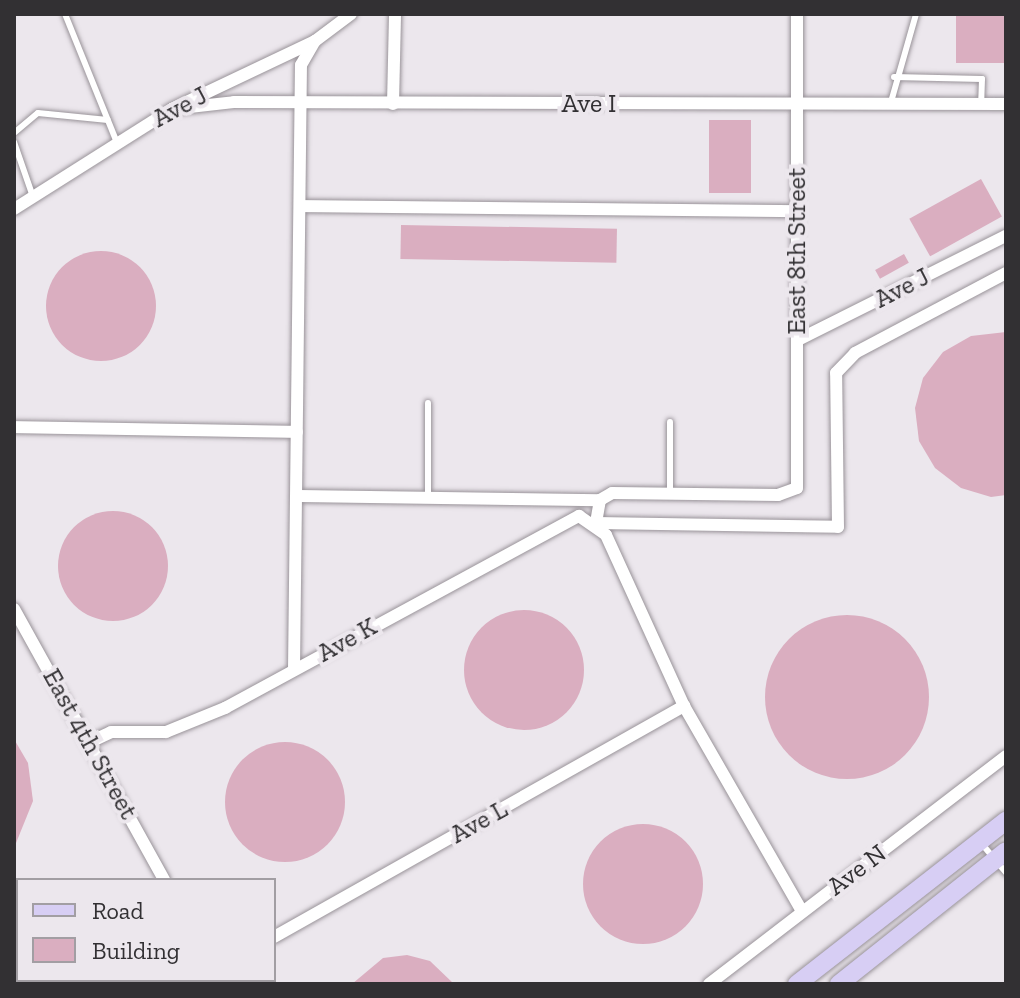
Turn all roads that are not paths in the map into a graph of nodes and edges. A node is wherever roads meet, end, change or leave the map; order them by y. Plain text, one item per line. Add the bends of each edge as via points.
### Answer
1 (65, 14) edge
2 (351, 14) edge
3 (395, 14) edge
4 (797, 14) edge
5 (916, 14) edge
6 (315, 41) junction
7 (894, 77) junction
8 (393, 104) junction
9 (797, 104) junction
10 (891, 104) junction
11 (981, 104) junction
12 (1006, 104) edge
13 (301, 107) junction
14 (172, 109) junction
15 (108, 120) junction
16 (14, 133) edge
17 (14, 142) edge
18 (117, 143) junction
19 (33, 197) junction
20 (301, 206) junction
21 (14, 209) edge
22 (797, 211) junction
23 (1006, 236) edge
24 (1006, 273) edge
25 (798, 340) junction
26 (428, 403) dead end
27 (670, 422) dead end
28 (14, 427) edge
29 (297, 432) junction
30 (670, 494) junction
31 (299, 496) junction
32 (428, 498) junction
33 (600, 500) junction
34 (596, 523) junction
35 (14, 609) edge
36 (294, 670) junction
37 (684, 706) junction
38 (90, 742) junction
39 (1006, 756) edge
40 (1006, 821) edge
41 (980, 841) junction
42 (1002, 861) edge
43 (163, 878) edge
44 (802, 911) junction
45 (276, 936) edge
46 (709, 984) edge
47 (797, 984) edge
48 (839, 984) edge

1 - 15 lane
2 - 6 street, Ave J
3 - 8 street
4 - 9 street, East 8th Street
5 - 7 lane
6 - 13 street via 301,65
6 - 14 street, Ave J
7 - 10 lane
7 - 11 lane via 982,79
8 - 9 street, Ave I
8 - 13 street, Ave I
9 - 10 street, Ave I
9 - 22 street, East 8th Street
10 - 11 street, Ave I
11 - 12 street, Ave I
13 - 14 street, Ave I via 234,102
13 - 20 street
14 - 18 street, Ave J
15 - 16 lane via 38,113
15 - 18 lane
17 - 19 lane
18 - 19 street, Ave J
19 - 21 street, Ave J
20 - 22 street
20 - 29 street
22 - 25 street, East 8th Street
23 - 25 street, Ave J
24 - 34 street, Ave K via 855,353 836,373 838,527
25 - 30 street, East 8th Street via 797,488 778,495
26 - 32 lane
27 - 30 lane
28 - 29 street
29 - 31 street
30 - 33 street via 612,493
31 - 32 street
31 - 36 street
32 - 33 street
33 - 34 street
34 - 36 street, Ave K via 579,516 560,521
34 - 37 street
35 - 38 street, East 4th Street
36 - 38 street, Ave K via 166,732 111,732
37 - 44 street
37 - 45 street, Ave L
38 - 43 street, East 4th Street
39 - 44 street, Ave N
40 - 41 main road
41 - 42 lane
41 - 47 main road
42 - 48 main road
44 - 46 street, Ave N

